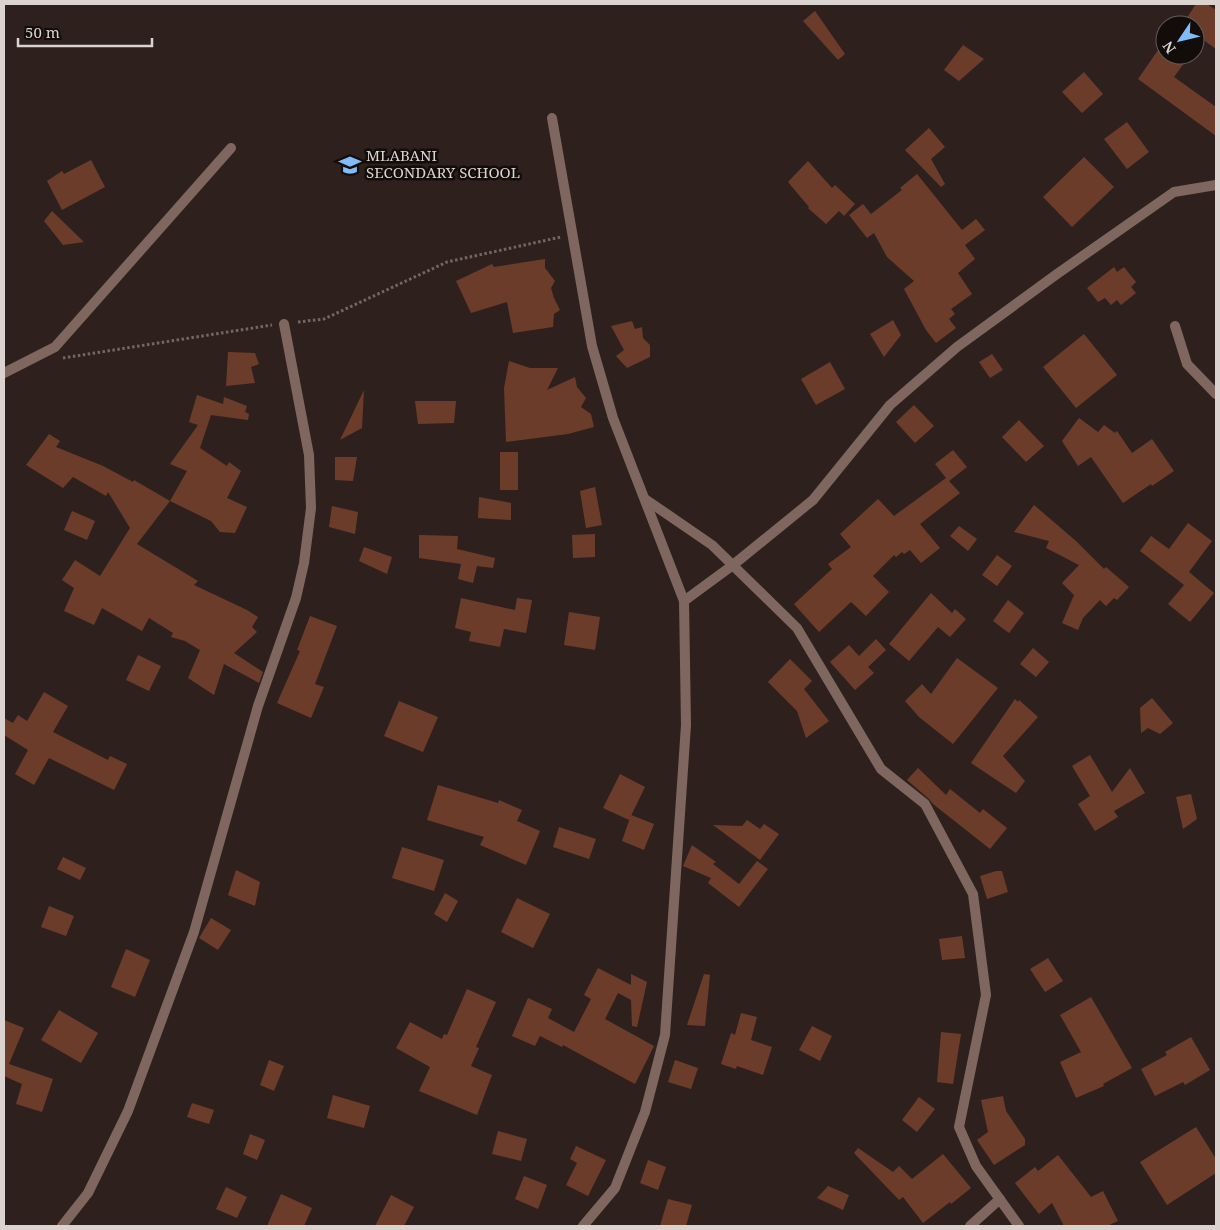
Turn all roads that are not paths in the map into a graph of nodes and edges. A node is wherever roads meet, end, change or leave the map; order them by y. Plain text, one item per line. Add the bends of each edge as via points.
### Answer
1 (552, 118) dead end
2 (231, 148) dead end
3 (1216, 185) edge
4 (284, 324) road end
5 (1175, 326) dead end
6 (4, 373) edge
7 (1216, 394) edge
8 (644, 499) junction
9 (733, 565) junction
10 (684, 601) junction
11 (1000, 1199) junction
12 (62, 1226) edge
13 (583, 1226) edge
14 (970, 1226) edge
15 (1019, 1226) edge

1 - 8 street via 592,346 612,418
2 - 6 street via 54,347
3 - 9 street via 1174,192 957,347 890,405 813,500
4 - 12 street via 309,455 311,508 296,598 258,706 194,932 128,1111 88,1193
5 - 7 street via 1187,364
8 - 9 street via 712,545
8 - 10 street
9 - 10 street
9 - 11 street via 797,628 881,769 925,804 973,894 986,995 960,1127 976,1166
10 - 13 street via 686,726 665,1035 645,1112 615,1188
11 - 14 street
11 - 15 street

